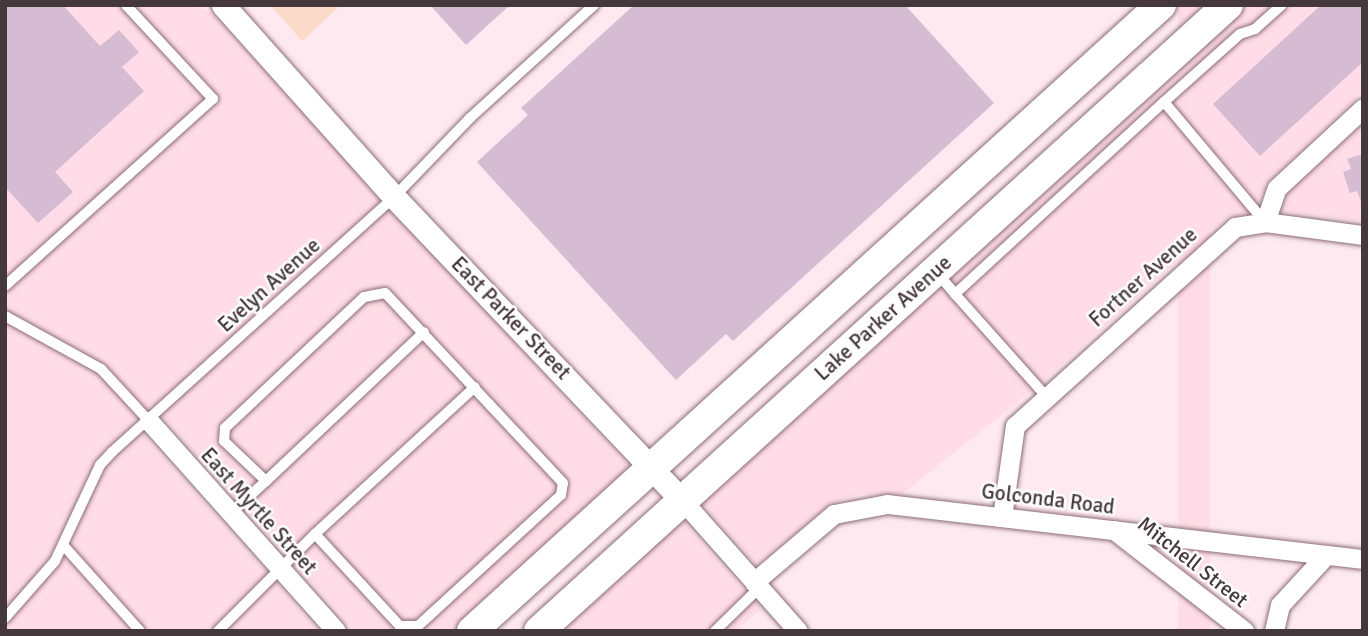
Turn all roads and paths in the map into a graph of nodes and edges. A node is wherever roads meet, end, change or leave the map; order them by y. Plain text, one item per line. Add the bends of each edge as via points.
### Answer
1 (126, 5) edge
2 (223, 5) edge
3 (594, 5) edge
4 (1161, 5) edge
5 (1227, 5) edge
6 (1282, 5) edge
7 (1164, 102) junction
8 (1363, 108) edge
9 (394, 197) junction
10 (1265, 222) junction
11 (1363, 235) edge
12 (935, 271) junction
13 (5, 286) edge
14 (955, 294) junction
15 (5, 316) edge
16 (424, 332) junction
17 (475, 387) junction
18 (1045, 396) junction
19 (149, 421) junction
20 (653, 467) junction
21 (266, 481) junction
22 (682, 500) junction
23 (231, 513) junction
24 (1002, 517) junction
25 (1113, 530) junction
26 (315, 534) junction
27 (64, 545) junction
28 (1326, 555) junction
29 (1363, 559) edge
30 (281, 570) junction
31 (756, 585) junction
32 (5, 618) edge
33 (551, 624) edge
34 (140, 631) edge
35 (218, 631) edge
36 (336, 631) edge
37 (472, 631) edge
38 (715, 631) edge
39 (798, 631) edge
40 (1244, 631) edge
41 (1274, 631) edge

1 - 13 lane via 213,99
2 - 9 street, East Parker Street
3 - 9 lane, Evelyn Avenue via 470,118
4 - 20 main road
5 - 12 main road, Lake Parker Avenue
6 - 7 lane via 1255,29 1240,34
7 - 10 lane
7 - 14 lane
8 - 10 street via 1277,188
9 - 19 lane, Evelyn Avenue
9 - 20 street, East Parker Street
10 - 11 street
10 - 18 street, Fortner Avenue via 1235,227
12 - 14 lane
12 - 22 main road, Lake Parker Avenue
14 - 18 lane
15 - 19 lane via 101,369
16 - 17 lane
16 - 21 lane
16 - 21 lane via 385,293 364,297 225,428 224,440
17 - 26 lane
17 - 26 lane via 563,483 561,495 418,626 400,626
18 - 24 street, Fortner Avenue via 1015,426
19 - 23 street, East Myrtle Street
19 - 27 lane, Evelyn Avenue via 100,465
20 - 22 street, East Parker Street
20 - 37 main road
21 - 23 lane
22 - 31 street, East Parker Street
22 - 33 main road, Lake Parker Avenue
23 - 30 street, East Myrtle Street
24 - 25 street, Golconda Road
24 - 31 street, Golconda Road via 887,504 860,506 834,514
25 - 28 street, Golconda Road
25 - 40 street, Mitchell Street
26 - 30 lane
27 - 32 lane, Evelyn Avenue via 38,584
27 - 34 lane
28 - 29 street, Golconda Road
28 - 41 street via 1280,605
30 - 35 lane
30 - 36 street, East Myrtle Street
31 - 38 lane
31 - 39 street, East Parker Street

